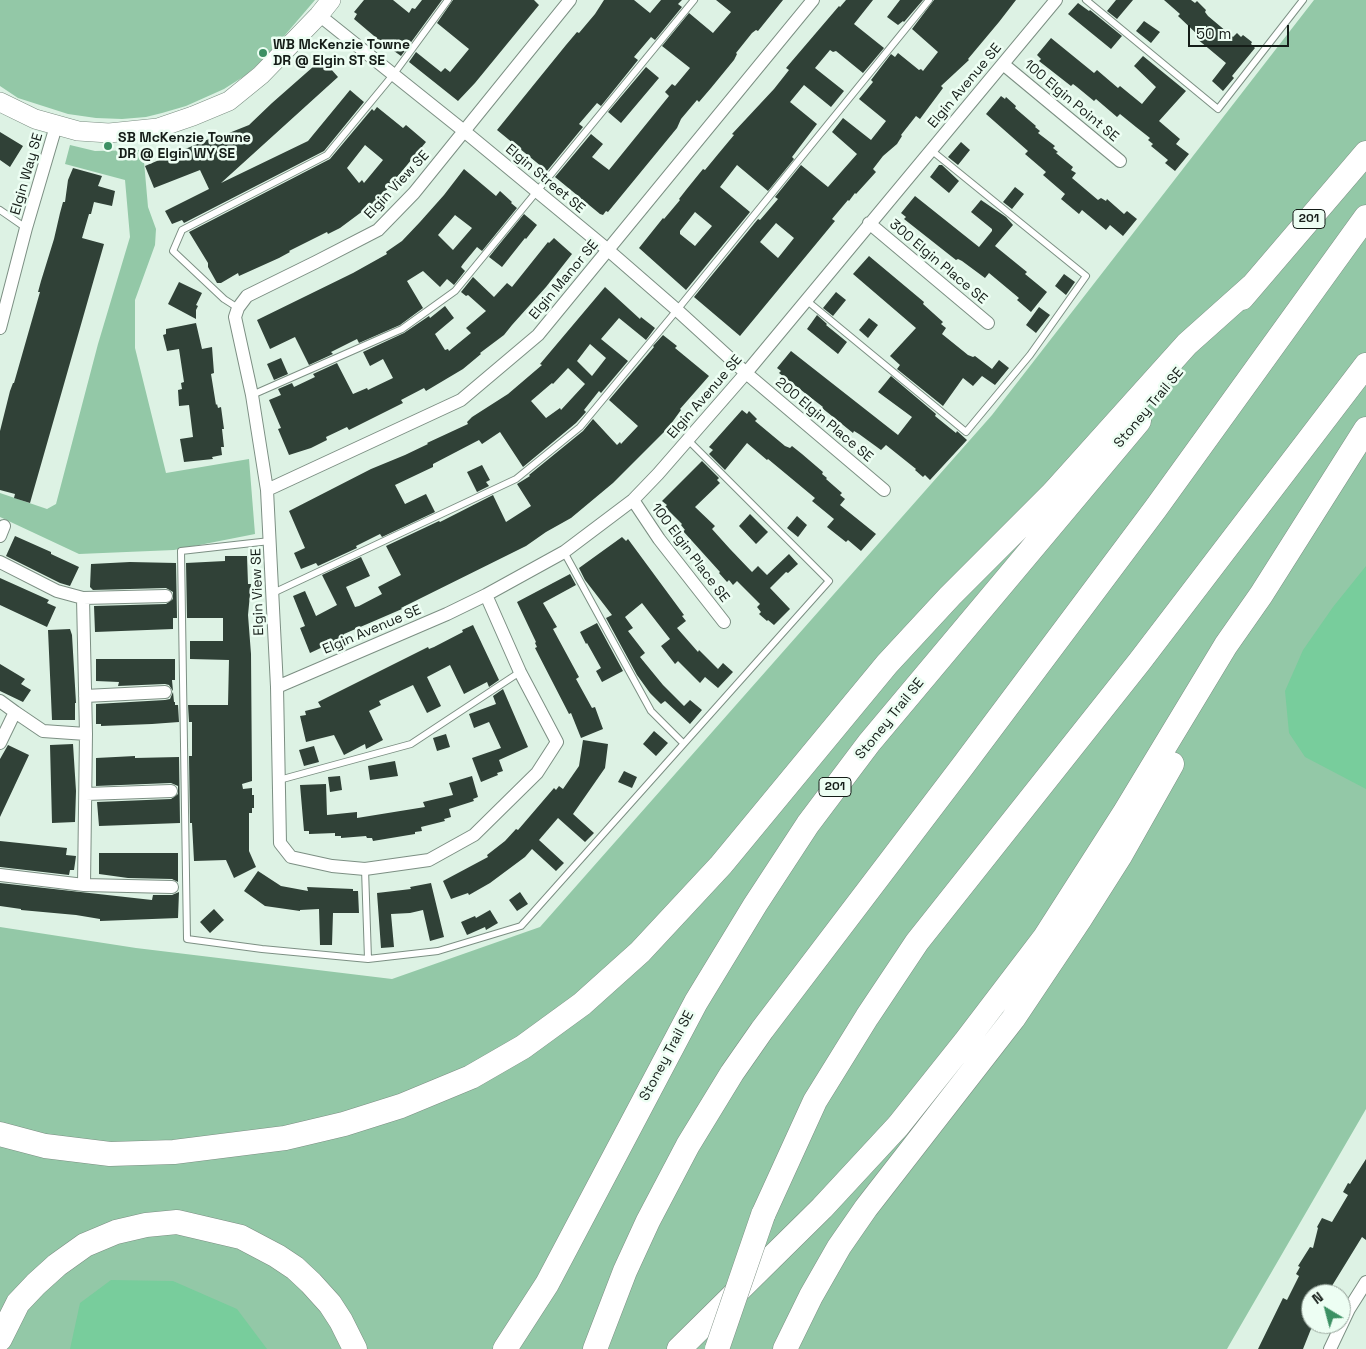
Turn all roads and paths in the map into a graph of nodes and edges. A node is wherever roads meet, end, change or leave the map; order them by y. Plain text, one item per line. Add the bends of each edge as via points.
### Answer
1 (331, 0) edge
2 (448, 0) edge
3 (570, 0) edge
4 (694, 0) edge
5 (813, 0) edge
6 (929, 0) edge
7 (1056, 0) edge
8 (1086, 0) edge
9 (1303, 0) edge
10 (319, 15) junction
11 (1003, 64) junction
12 (393, 75) junction
13 (0, 102) edge
14 (56, 126) junction
15 (464, 131) junction
16 (930, 149) junction
17 (1366, 153) edge
18 (1120, 161) dead end
19 (536, 191) junction
20 (0, 210) edge
21 (1366, 217) edge
22 (869, 223) junction
23 (26, 228) junction
24 (608, 250) junction
25 (1252, 286) junction
26 (806, 300) junction
27 (238, 308) junction
28 (677, 310) junction
29 (1, 320) edge
30 (988, 323) dead end
31 (1366, 365) edge
32 (746, 373) junction
33 (252, 395) junction
34 (1363, 437) edge
35 (688, 440) junction
36 (267, 490) junction
37 (884, 490) dead end
38 (633, 500) junction
39 (271, 540) junction
40 (564, 552) junction
41 (0, 562) edge
42 (274, 593) junction
43 (486, 595) junction
44 (1261, 595) junction
45 (166, 596) dead end
46 (83, 598) junction
47 (724, 622) dead end
48 (520, 672) junction
49 (277, 687) junction
50 (165, 692) dead end
51 (85, 696) junction
52 (0, 701) edge
53 (15, 712) junction
54 (86, 734) junction
55 (0, 743) edge
56 (683, 743) junction
57 (279, 780) junction
58 (171, 791) dead end
59 (86, 794) junction
60 (365, 870) junction
61 (0, 875) edge
62 (84, 885) junction
63 (172, 888) dead end
64 (368, 959) junction
65 (0, 1134) edge
66 (1366, 1282) edge
67 (0, 1339) edge
68 (355, 1349) edge
69 (505, 1349) edge
70 (595, 1349) edge
71 (679, 1349) edge
72 (717, 1349) edge
73 (784, 1349) edge
74 (1330, 1349) edge

1 - 10 street
2 - 12 lane
3 - 15 street, Elgin View SE
4 - 19 lane
5 - 24 street, Elgin Manor SE
6 - 28 lane
7 - 11 street, Elgin Avenue SE
8 - 9 lane via 1218,109
10 - 12 street, Elgin Street SE
10 - 14 street via 261,75 229,101 149,129 109,133
11 - 16 street, Elgin Avenue SE
11 - 18 street, 100 Elgin Point SE
12 - 15 street, Elgin Street SE
12 - 27 lane via 327,155 182,230 172,251
13 - 14 street
14 - 23 street, Elgin Way SE
15 - 19 street, Elgin Street SE
15 - 27 street, Elgin View SE via 378,230 247,296
16 - 22 street, Elgin Avenue SE
16 - 26 lane via 1086,276 1030,355 966,432
17 - 25 highway, Stoney Trail SE / 201
19 - 24 street, Elgin Street SE
19 - 33 lane via 455,291 402,329
20 - 23 lane
21 - 70 highway via 1156,508 732,1073 688,1145 648,1221
22 - 26 street, Elgin Avenue SE
22 - 30 street, 300 Elgin Place SE
23 - 29 street, Elgin Way SE
24 - 28 street, Elgin Street SE
24 - 36 street, Elgin Manor SE via 538,335 462,400
25 - 65 highway via 1187,344 1053,493 887,664 721,865 640,952 582,1004 523,1046 471,1077 401,1106 285,1138 174,1152 110,1154 45,1146
25 - 69 highway, Stoney Trail SE / 201 via 869,743 808,824 696,1002 560,1261
26 - 32 street, Elgin Avenue SE
27 - 33 street, Elgin View SE via 235,316
28 - 32 street, Elgin Street SE
28 - 42 lane via 580,427 516,480
31 - 72 highway, bridge via 1140,661 917,942 867,1017 815,1102 763,1215
32 - 35 street, Elgin Avenue SE
32 - 37 street, 200 Elgin Place SE
33 - 36 street, Elgin View SE
34 - 44 highway
35 - 38 street, Elgin Avenue SE
35 - 56 lane via 829,581
36 - 39 street, Elgin View SE
38 - 40 street, Elgin Avenue SE
38 - 47 street, 100 Elgin Place SE
39 - 42 street, Elgin View SE
39 - 64 lane via 181,551 186,938
40 - 43 street, Elgin Avenue SE
40 - 56 lane via 651,711
41 - 46 street via 57,590
42 - 49 street, Elgin View SE
43 - 48 street, Elgin View SE
43 - 49 street, Elgin Avenue SE
44 - 71 highway via 1226,645 1045,937 965,1042 861,1167
44 - 73 highway via 1210,699 1120,856 1013,1019 839,1247
45 - 46 street
46 - 51 street
48 - 57 lane via 411,744
48 - 60 street, Elgin View SE via 556,742 537,773 474,835 429,860
49 - 57 street, Elgin View SE
50 - 51 street
51 - 54 street
52 - 53 street
53 - 54 street via 43,731
53 - 55 street
54 - 59 street
56 - 64 lane via 521,926 438,952
57 - 60 street, Elgin View SE via 280,843 292,857
58 - 59 street
59 - 62 street
60 - 64 lane
61 - 62 street
62 - 63 street
66 - 74 street
67 - 68 highway via 18,1303 57,1265 85,1245 116,1232 177,1222 241,1237 295,1268 330,1304

